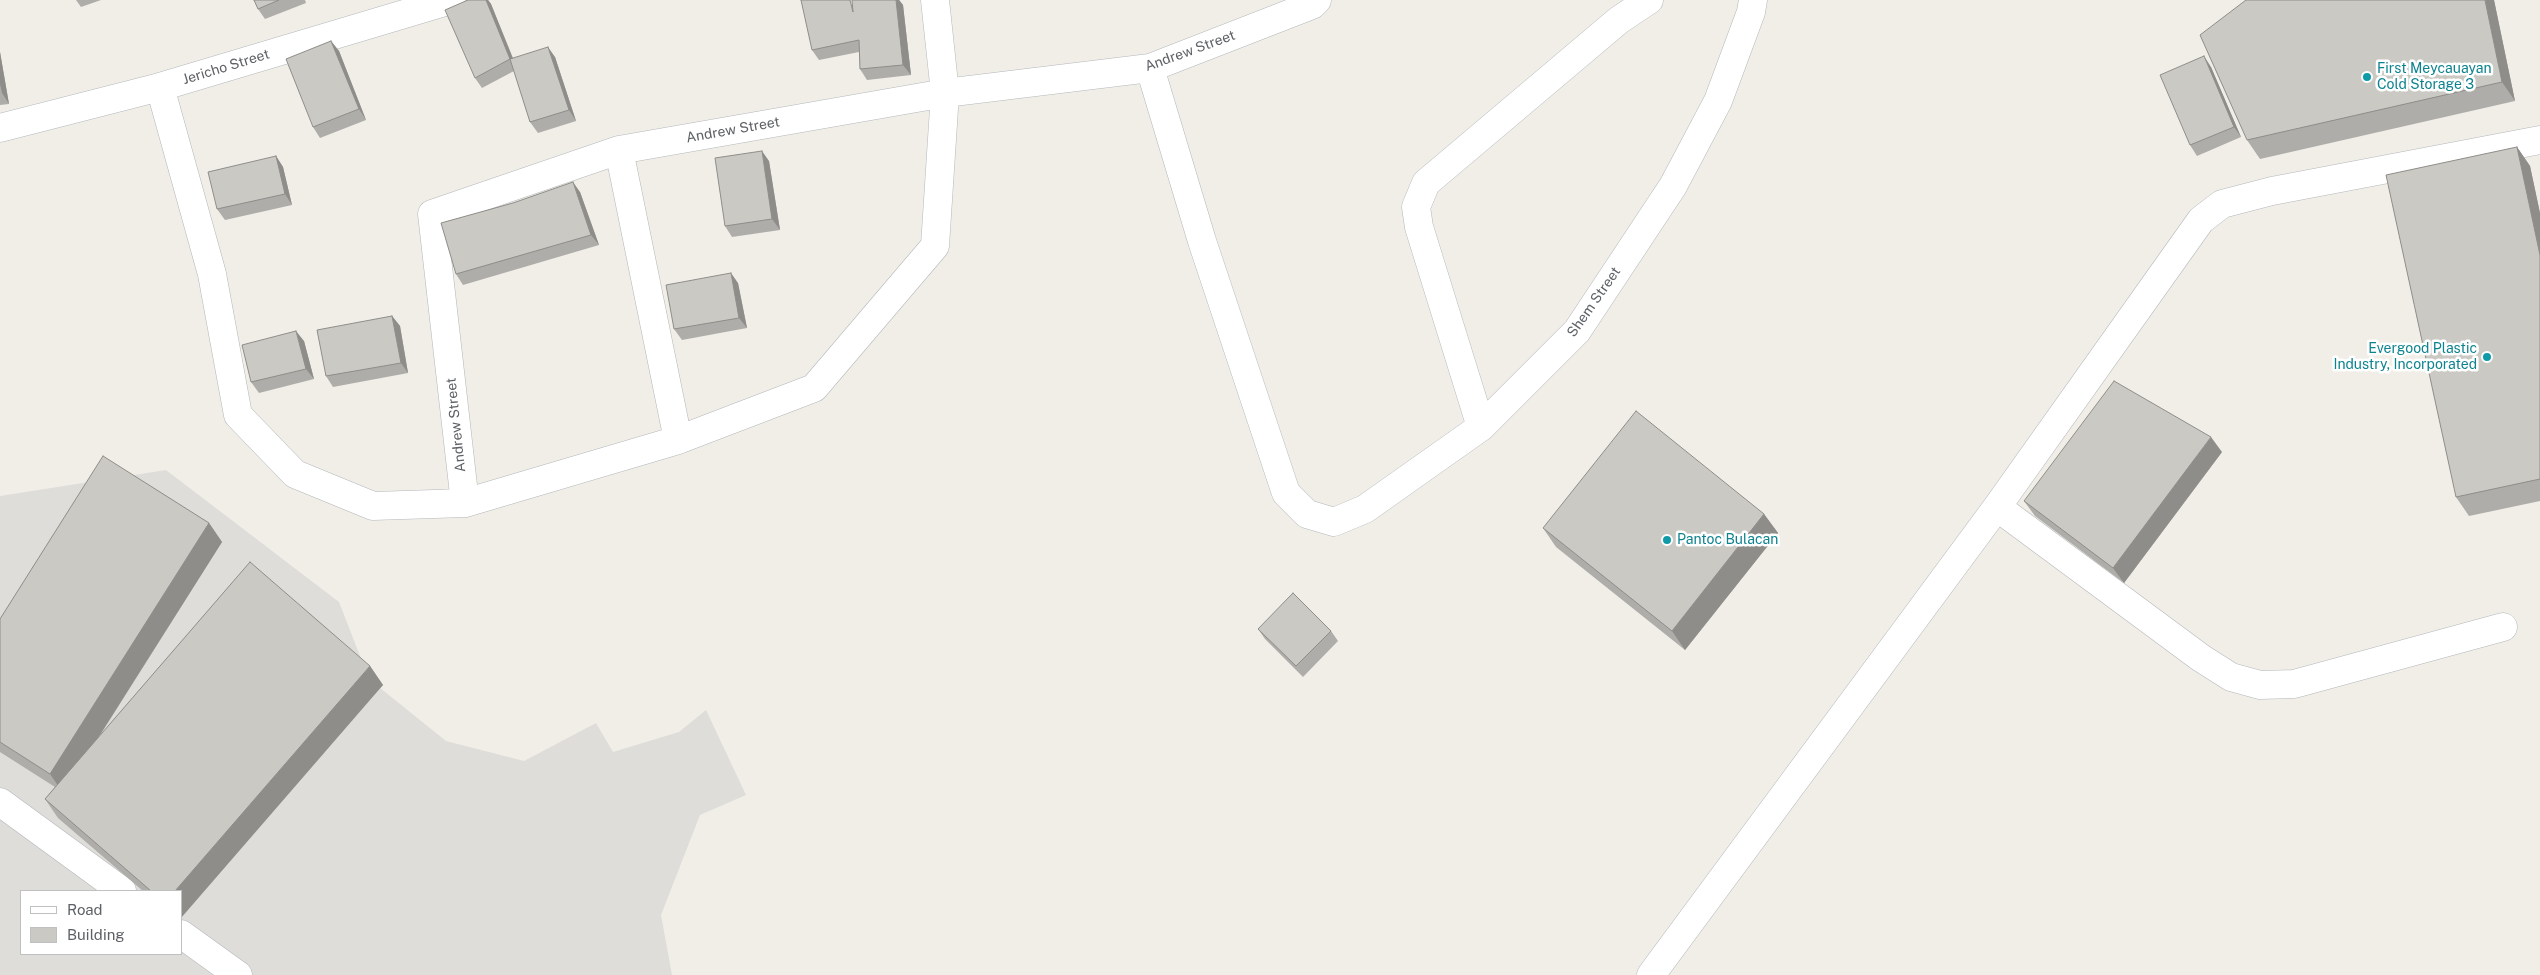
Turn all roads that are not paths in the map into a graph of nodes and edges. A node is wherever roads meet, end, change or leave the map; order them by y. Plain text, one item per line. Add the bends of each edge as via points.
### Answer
1 (451, 0) edge
2 (935, 0) edge
3 (1317, 0) edge
4 (1649, 0) edge
5 (1753, 0) edge
6 (1150, 68) junction
7 (160, 87) junction
8 (945, 93) junction
9 (0, 128) edge
10 (2540, 140) edge
11 (619, 150) junction
12 (1481, 426) junction
13 (678, 440) junction
14 (465, 503) junction
15 (1997, 507) junction
16 (2503, 627) dead end
17 (0, 802) edge
18 (121, 890) edge
19 (182, 935) edge
20 (238, 975) edge
21 (1651, 975) edge

1 - 7 street, Jericho Street
2 - 8 street
3 - 6 street, Andrew Street via 1312,5
4 - 12 street via 1619,20 1426,183 1416,206 1419,227
5 - 12 street, Shem Street via 1718,101 1673,186 1577,331
6 - 8 street, Andrew Street
6 - 12 street, Shem Street via 1202,241 1286,493 1307,514 1334,522 1365,509
7 - 9 street, Jericho Street
7 - 14 street via 212,274 238,415 295,474 373,506
8 - 11 street, Andrew Street
8 - 13 street via 935,246 814,388
10 - 15 street via 2272,191 2222,204 2201,220
11 - 13 street
11 - 14 street, Andrew Street via 432,214
13 - 14 street
15 - 16 street via 2201,658 2231,677 2260,685 2294,684
15 - 21 street
17 - 18 street
19 - 20 street

